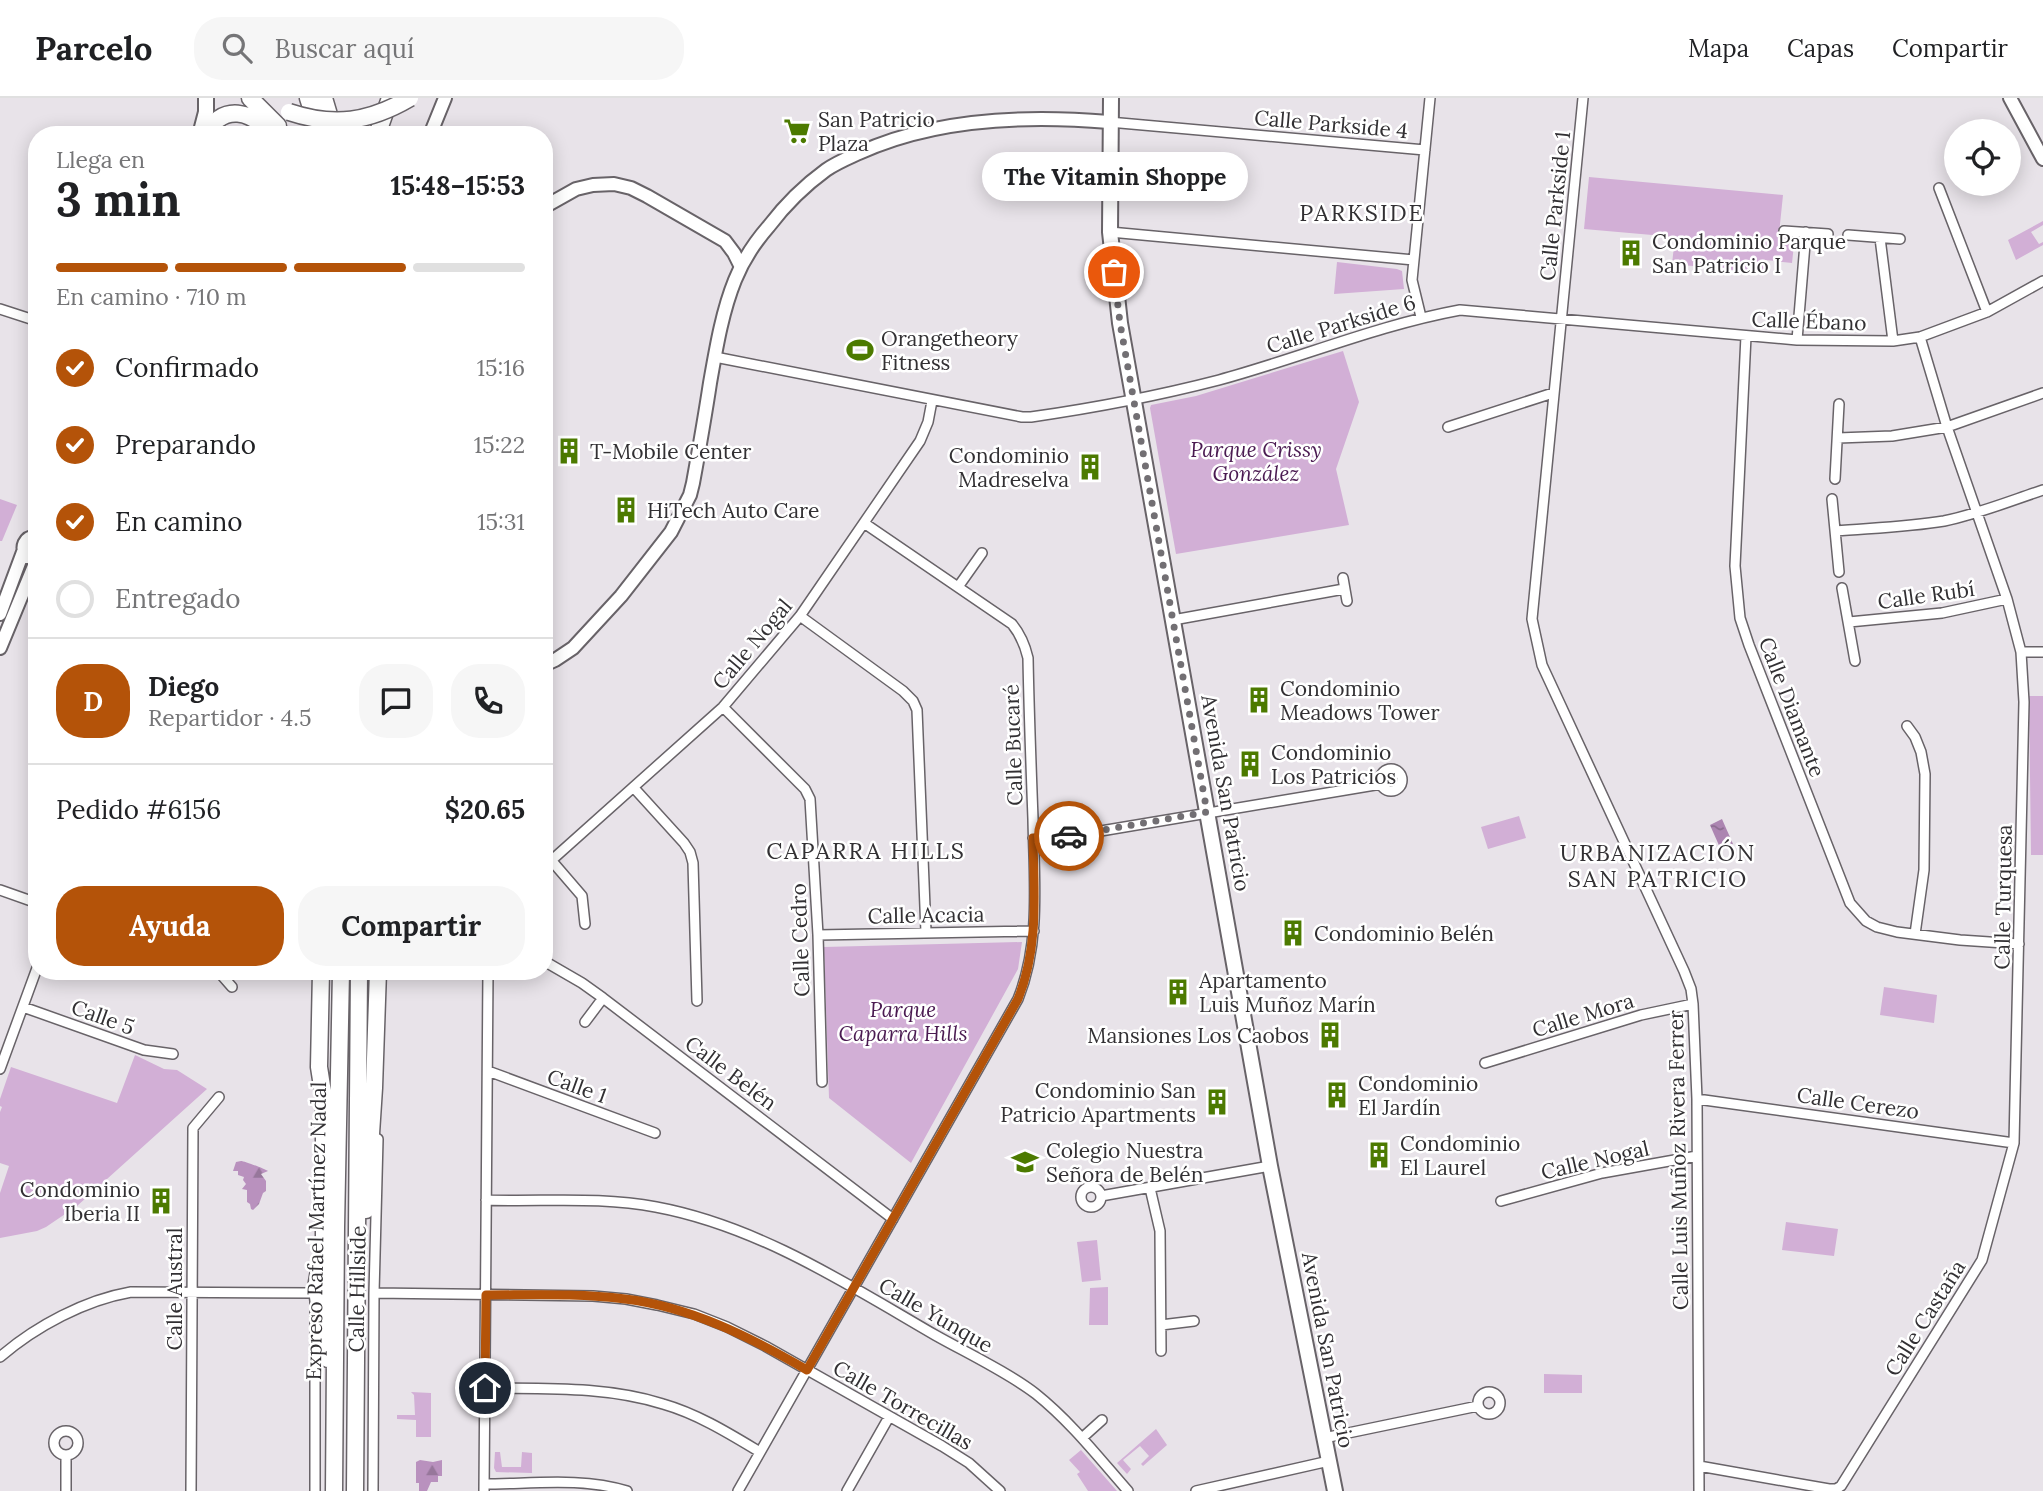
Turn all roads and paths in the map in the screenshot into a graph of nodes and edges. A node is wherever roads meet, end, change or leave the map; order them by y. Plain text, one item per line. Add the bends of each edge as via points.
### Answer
1 (206, 98) edge
2 (252, 98) edge
3 (308, 98) edge
4 (324, 98) edge
5 (390, 98) edge
6 (410, 98) edge
7 (444, 98) edge
8 (1111, 98) edge
9 (1430, 98) edge
10 (1583, 98) edge
11 (2011, 98) edge
12 (1110, 122) junction
13 (202, 126) edge
14 (210, 126) edge
15 (263, 126) edge
16 (278, 126) edge
17 (317, 126) edge
18 (332, 126) edge
19 (380, 126) edge
20 (433, 126) edge
21 (1425, 150) junction
22 (2043, 159) edge
23 (1939, 188) dead end
24 (553, 202) edge
25 (1784, 231) dead end
26 (1110, 232) junction
27 (1806, 232) junction
28 (1828, 234) dead end
29 (1848, 236) dead end
30 (1880, 238) junction
31 (1900, 239) dead end
32 (725, 241) junction
33 (756, 242) junction
34 (1414, 260) junction
35 (741, 267) junction
36 (2043, 281) edge
37 (0, 309) edge
38 (1987, 312) junction
39 (1421, 317) junction
40 (28, 318) edge
41 (1561, 318) junction
42 (1746, 336) junction
43 (1920, 337) junction
44 (1797, 340) junction
45 (1893, 341) junction
46 (715, 357) junction
47 (1553, 393) junction
48 (2043, 393) edge
49 (1134, 399) junction
50 (932, 401) junction
51 (1839, 404) dead end
52 (1448, 427) dead end
53 (1947, 427) junction
54 (1838, 438) junction
55 (1835, 479) dead end
56 (2043, 490) edge
57 (1832, 499) dead end
58 (1978, 513) junction
59 (864, 523) junction
60 (1836, 531) junction
61 (28, 540) edge
62 (23, 552) junction
63 (982, 553) dead end
64 (28, 559) edge
65 (1839, 572) dead end
66 (1343, 578) dead end
67 (28, 580) edge
68 (958, 586) junction
69 (1842, 588) dead end
70 (1345, 589) junction
71 (2007, 599) junction
72 (1347, 601) dead end
73 (0, 614) edge
74 (800, 617) junction
75 (1173, 620) junction
76 (1849, 622) junction
77 (0, 648) edge
78 (2021, 652) junction
79 (2043, 652) edge
80 (553, 661) edge
81 (1855, 661) dead end
82 (723, 707) junction
83 (1907, 726) dead end
84 (1381, 783) dead end
85 (634, 788) junction
86 (1207, 812) junction
87 (1033, 838) junction
88 (553, 859) edge
89 (553, 868) edge
90 (0, 890) edge
91 (28, 900) edge
92 (585, 924) dead end
93 (926, 932) junction
94 (1034, 932) junction
95 (1915, 934) junction
96 (818, 935) junction
97 (2019, 944) junction
98 (553, 966) edge
99 (33, 980) edge
100 (226, 980) edge
101 (321, 980) edge
102 (341, 980) edge
103 (359, 980) edge
104 (378, 980) edge
105 (488, 980) edge
106 (232, 987) dead end
107 (603, 998) junction
108 (697, 1001) dead end
109 (1693, 1004) junction
110 (23, 1007) junction
111 (585, 1022) dead end
112 (173, 1054) dead end
113 (1485, 1063) dead end
114 (319, 1067) junction
115 (0, 1069) edge
116 (488, 1071) junction
117 (822, 1082) dead end
118 (374, 1088) junction
119 (219, 1097) dead end
120 (1697, 1099) junction
121 (655, 1133) dead end
122 (2014, 1143) junction
123 (1697, 1156) junction
124 (1270, 1166) junction
125 (1150, 1188) junction
126 (1101, 1196) dead end
127 (486, 1200) junction
128 (1501, 1201) dead end
129 (893, 1219) junction
130 (356, 1249) junction
131 (854, 1288) junction
132 (192, 1292) junction
133 (313, 1293) junction
134 (374, 1293) junction
135 (486, 1295) junction
136 (1194, 1321) dead end
137 (1161, 1325) junction
138 (1161, 1351) dead end
139 (0, 1357) edge
140 (807, 1370) junction
141 (485, 1388) junction
142 (336, 1395) junction
143 (1478, 1406) dead end
144 (889, 1417) junction
145 (1102, 1420) dead end
146 (1082, 1438) junction
147 (1324, 1438) junction
148 (760, 1452) junction
149 (66, 1455) dead end
150 (1329, 1461) junction
151 (1699, 1466) junction
152 (484, 1487) edge
153 (66, 1491) edge
154 (191, 1491) edge
155 (314, 1491) edge
156 (334, 1491) edge
157 (355, 1491) edge
158 (373, 1491) edge
159 (627, 1491) edge
160 (738, 1491) edge
161 (847, 1491) edge
162 (1000, 1491) edge
163 (1128, 1491) edge
164 (1196, 1491) edge
165 (1335, 1491) edge
166 (1699, 1491) edge

1 - 13 main road
2 - 6 highway, bridge via 323,121 348,121
2 - 16 highway
3 - 17 highway
4 - 18 highway
5 - 19 highway
7 - 20 street
8 - 12 main road, Avenida San Patricio
9 - 21 street
10 - 41 street, Calle Parkside 1
11 - 22 street
12 - 21 street, Calle Parkside 4
12 - 26 main road, Avenida San Patricio
12 - 33 street via 1045,118 992,122 886,141 827,169 790,201
14 - 15 highway via 226,114 237,113
21 - 34 street
23 - 38 street
24 - 32 street via 576,189 614,184 648,196
25 - 27 street
26 - 34 street
26 - 49 main road, Avenida San Patricio
27 - 28 street
27 - 44 street
29 - 30 street
30 - 31 street
30 - 45 street
32 - 33 street
32 - 35 street
33 - 35 street
34 - 39 street via 1412,280
35 - 46 street
36 - 38 street, Calle Ébano
37 - 40 street
38 - 43 street, Calle Ébano
39 - 41 street, Calle Parkside 6 via 1460,310
39 - 49 street, Calle Parkside 6 via 1220,380
41 - 42 street, Calle Ébano
41 - 47 street, Calle Luis Muñoz Rivera Ferrer
42 - 44 street, Calle Ébano
42 - 95 street, Calle Diamante via 1735,566 1742,625 1850,903 1877,927
43 - 45 street, Calle Ébano
43 - 53 street, Calle Turquesa
44 - 45 street, Calle Ébano
46 - 50 street
46 - 80 street via 690,495 671,532 573,649
47 - 52 street
47 - 109 street, Calle Luis Muñoz Rivera Ferrer via 1534,633 1542,665 1684,971
48 - 53 street
49 - 50 street via 1031,417
49 - 75 main road, Avenida San Patricio
50 - 59 street, Calle Nogal via 920,441
51 - 54 street
53 - 54 street
53 - 58 street, Calle Turquesa
54 - 55 street
56 - 58 street
57 - 60 street
58 - 60 street via 1913,526
58 - 71 street, Calle Turquesa
59 - 68 street, Calle Bucaré
59 - 74 street, Calle Nogal
60 - 65 street
61 - 62 street
62 - 64 street
62 - 73 street
63 - 68 street
66 - 70 street
67 - 77 street
68 - 87 street, Calle Bucaré via 1012,624 1025,646
69 - 76 street
70 - 72 street
70 - 75 street
71 - 76 street, Calle Rubí via 1942,613
71 - 78 street, Calle Turquesa
74 - 82 street, Calle Nogal
74 - 93 street via 903,691 917,710
75 - 86 main road, Avenida San Patricio
76 - 81 street
78 - 79 street
78 - 97 street, Calle Turquesa
82 - 85 street, Calle Nogal
82 - 96 street, Calle Cedro via 810,799
83 - 95 street via 1921,752 1925,774 1924,870
84 - 86 street
85 - 88 street, Calle Nogal
85 - 108 street via 690,852
86 - 87 street via 1077,835
86 - 124 main road, Avenida San Patricio
87 - 94 street, Calle Bucaré
89 - 92 street via 582,896
90 - 91 street
93 - 94 street, Calle Acacia
93 - 96 street, Calle Acacia
94 - 129 street, Calle Bucaré via 1018,999
95 - 97 street, Calle Diamante
96 - 117 street, Calle Cedro
97 - 122 street, Calle Turquesa
98 - 107 street, Calle Belén
99 - 110 street
100 - 106 street
101 - 114 highway
102 - 142 highway, Expreso Rafael Martínez Nadal
103 - 130 highway, Expreso Rafael Martínez Nadal
104 - 118 highway
105 - 116 street
107 - 111 street
107 - 129 street, Calle Belén
109 - 113 street, Calle Mora via 1641,1015
109 - 120 street, Calle Luis Muñoz Rivera Ferrer
110 - 112 street, Calle 5 via 144,1050
110 - 115 street
114 - 133 street via 318,1250
114 - 142 highway via 324,1099 324,1340
116 - 121 street, Calle 1
116 - 127 street
118 - 130 highway via 366,1206
118 - 134 street, Calle Hillside via 379,1126
119 - 132 street, Calle Austral via 193,1128
120 - 122 street, Calle Cerezo
120 - 123 street, Calle Luis Muñoz Rivera Ferrer
122 - 151 street, Calle Castaña via 1982,1260 1841,1486 1829,1489
123 - 128 street, Calle Nogal via 1601,1173
123 - 151 street, Calle Luis Muñoz Rivera Ferrer
124 - 125 street
124 - 147 main road, Avenida San Patricio
125 - 126 street
125 - 137 street via 1160,1231
127 - 131 street, Calle Yunque via 596,1200 657,1207 761,1239
127 - 135 street
129 - 131 street, Calle Bucaré
130 - 157 highway, Expreso Rafael Martínez Nadal
131 - 140 street, Calle Bucaré
131 - 146 street, Calle Yunque via 1036,1394
132 - 133 street
132 - 139 street via 131,1292 105,1298 42,1328
132 - 154 street, Calle Austral
133 - 155 street
134 - 135 street, Calle Torrecillas
134 - 158 street, Calle Hillside
135 - 140 street, Calle Torrecillas via 593,1296 657,1305 727,1327
135 - 141 street
136 - 137 street
137 - 138 street
140 - 144 street, Calle Torrecillas
140 - 148 street, Calle Bucaré
141 - 148 street via 602,1390 631,1395 687,1413
141 - 152 street
142 - 156 highway, Expreso Rafael Martínez Nadal
143 - 147 street
144 - 161 street
144 - 162 street, Calle Torrecillas via 969,1463
145 - 146 street
146 - 163 street, Calle Yunque
147 - 150 main road, Avenida San Patricio
148 - 160 street, Calle Bucaré
149 - 153 street
150 - 164 street
150 - 165 main road, Avenida San Patricio
151 - 166 street, Calle Luis Muñoz Rivera Ferrer
152 - 159 street via 573,1483

